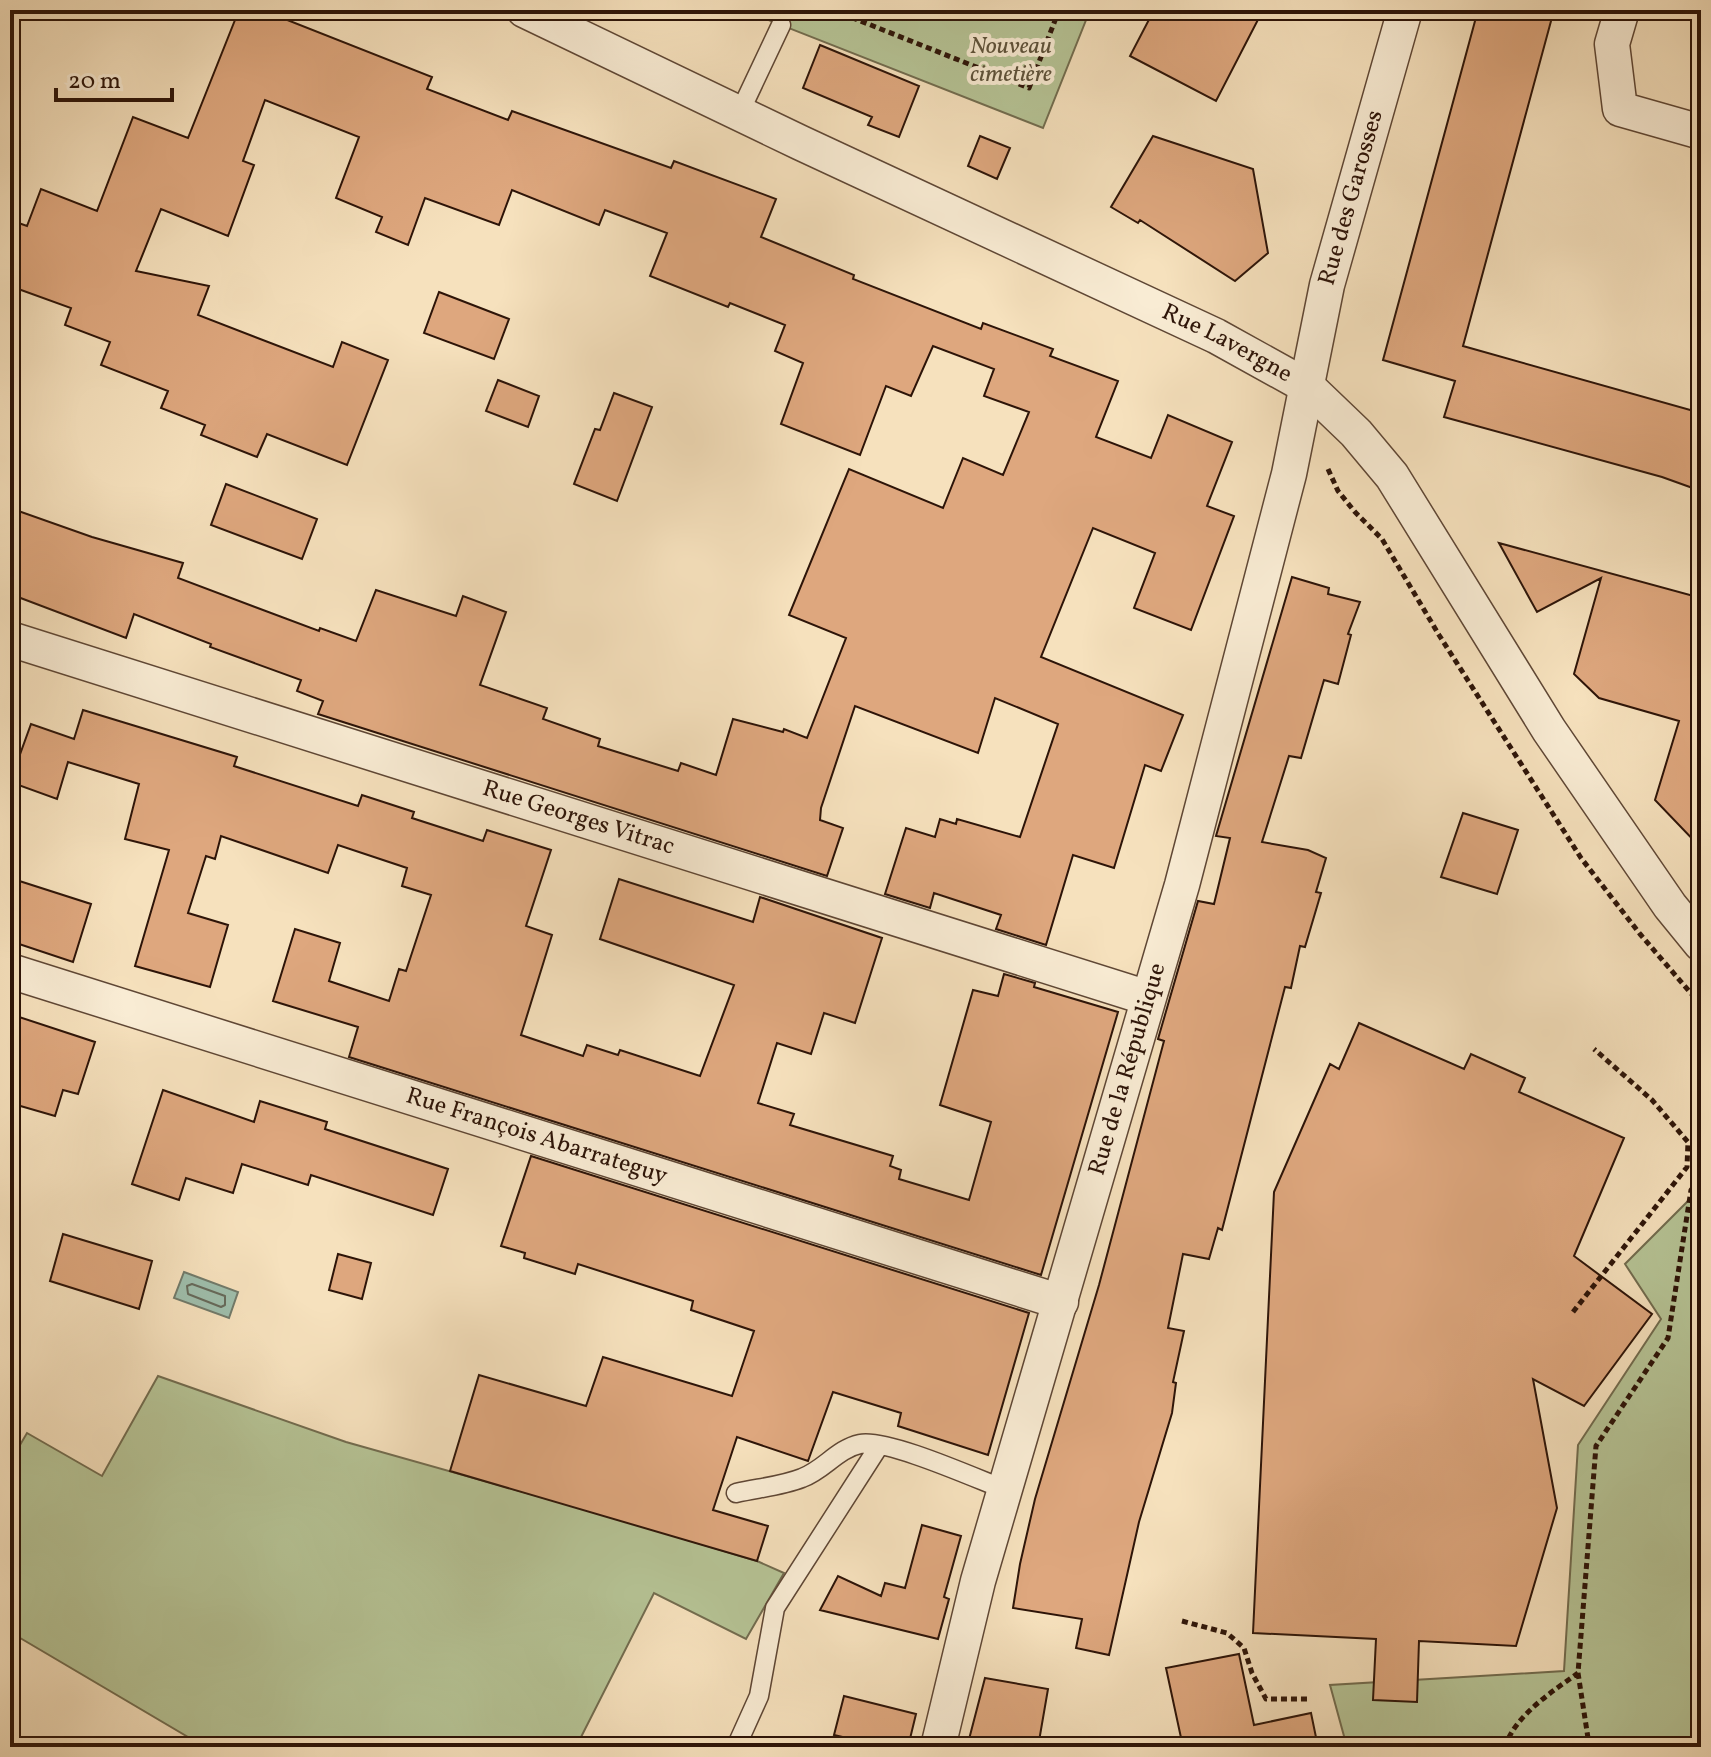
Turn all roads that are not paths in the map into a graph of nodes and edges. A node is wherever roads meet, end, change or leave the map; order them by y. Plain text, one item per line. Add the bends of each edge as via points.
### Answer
1 (524, 10) edge
2 (1405, 10) edge
3 (1622, 10) edge
4 (781, 25) dead end
5 (739, 114) junction
6 (1701, 132) edge
7 (1308, 387) junction
8 (10, 639) edge
9 (1701, 944) edge
10 (10, 971) edge
11 (1148, 998) junction
12 (1061, 1302) junction
13 (879, 1446) junction
14 (1006, 1490) junction
15 (736, 1493) dead end
16 (736, 1747) edge
17 (938, 1747) edge

1 - 5 street, Rue Lavergne
2 - 7 street, Rue des Garosses via 1327,285
3 - 6 street via 1612,44 1620,109
4 - 5 lane
5 - 7 street, Rue Lavergne via 1216,336
7 - 9 street, Rue Lavergne via 1392,476 1549,730
7 - 11 street, Rue de la République via 1182,885
8 - 11 street, Rue Georges Vitrac
10 - 12 street, Rue François Abarrateguy
11 - 12 street, Rue de la République
12 - 14 street, Rue de la République
13 - 14 lane
13 - 15 lane via 862,1443 802,1478
13 - 16 lane via 775,1608 759,1696
14 - 17 street, Rue de la République

